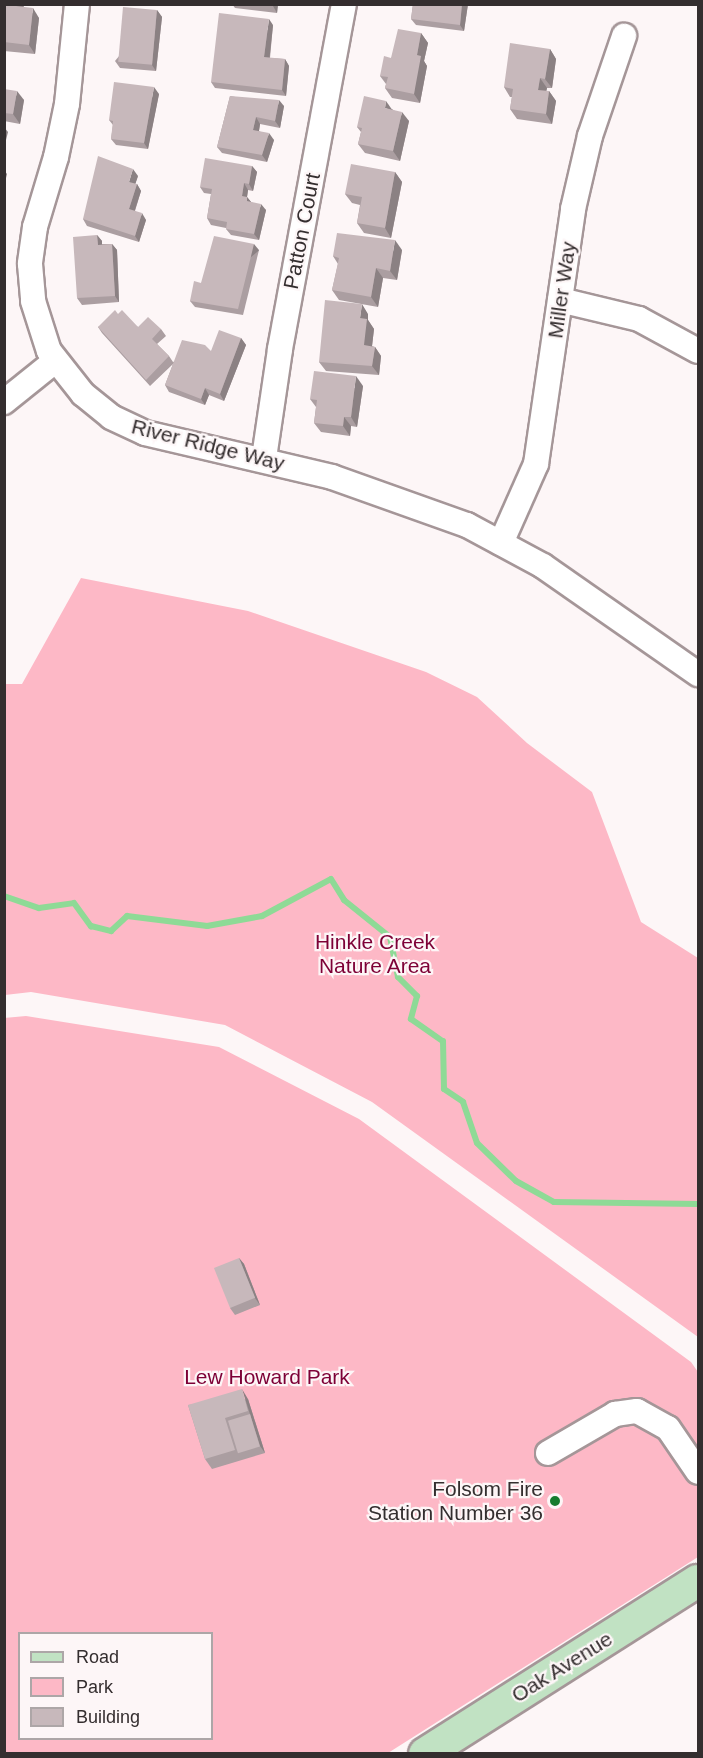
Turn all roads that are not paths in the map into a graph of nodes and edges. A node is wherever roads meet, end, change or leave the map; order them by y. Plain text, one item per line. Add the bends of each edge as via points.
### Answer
1 (77, 4) edge
2 (344, 4) edge
3 (624, 36) dead end
4 (560, 300) junction
5 (699, 351) edge
6 (55, 361) junction
7 (4, 402) edge
8 (264, 458) junction
9 (501, 543) junction
10 (699, 674) edge
11 (548, 1453) dead end
12 (699, 1472) edge
13 (699, 1581) edge
14 (425, 1754) edge

1 - 6 street, River Ridge Way via 67,104 35,227 30,264 37,319
2 - 8 street, Patton Court
3 - 4 street, Miller Way via 590,136 573,209
4 - 5 street via 639,319
4 - 9 street, Miller Way via 536,464
6 - 7 street
6 - 8 street, River Ridge Way via 83,394 128,426 161,438
8 - 9 street, River Ridge Way via 401,498
9 - 10 street, River Ridge Way via 591,597 660,650
11 - 12 street via 615,1414 637,1411 668,1428
13 - 14 main road, Oak Avenue

